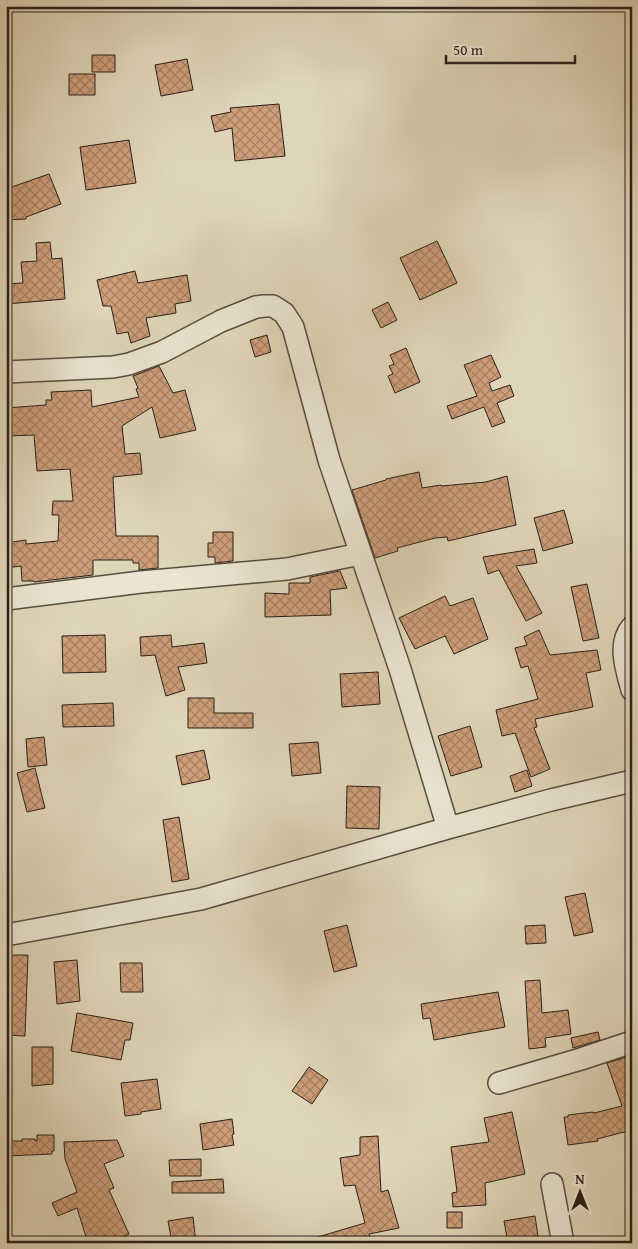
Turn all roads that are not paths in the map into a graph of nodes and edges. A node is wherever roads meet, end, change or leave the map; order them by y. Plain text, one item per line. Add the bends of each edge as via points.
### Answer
1 (6, 372) edge
2 (360, 554) junction
3 (6, 599) edge
4 (632, 627) edge
5 (632, 690) edge
6 (632, 781) edge
7 (448, 828) junction
8 (6, 935) edge
9 (632, 1042) edge
10 (499, 1083) dead end
11 (552, 1184) dead end
12 (563, 1243) edge

1 - 2 street via 121,366 162,352 207,327 256,307 269,305 276,308 288,317 293,327 324,442
2 - 3 street via 287,569 141,582
2 - 7 street via 400,669
4 - 5 street via 625,645
6 - 7 street
7 - 8 street via 201,899
9 - 10 street
11 - 12 street

